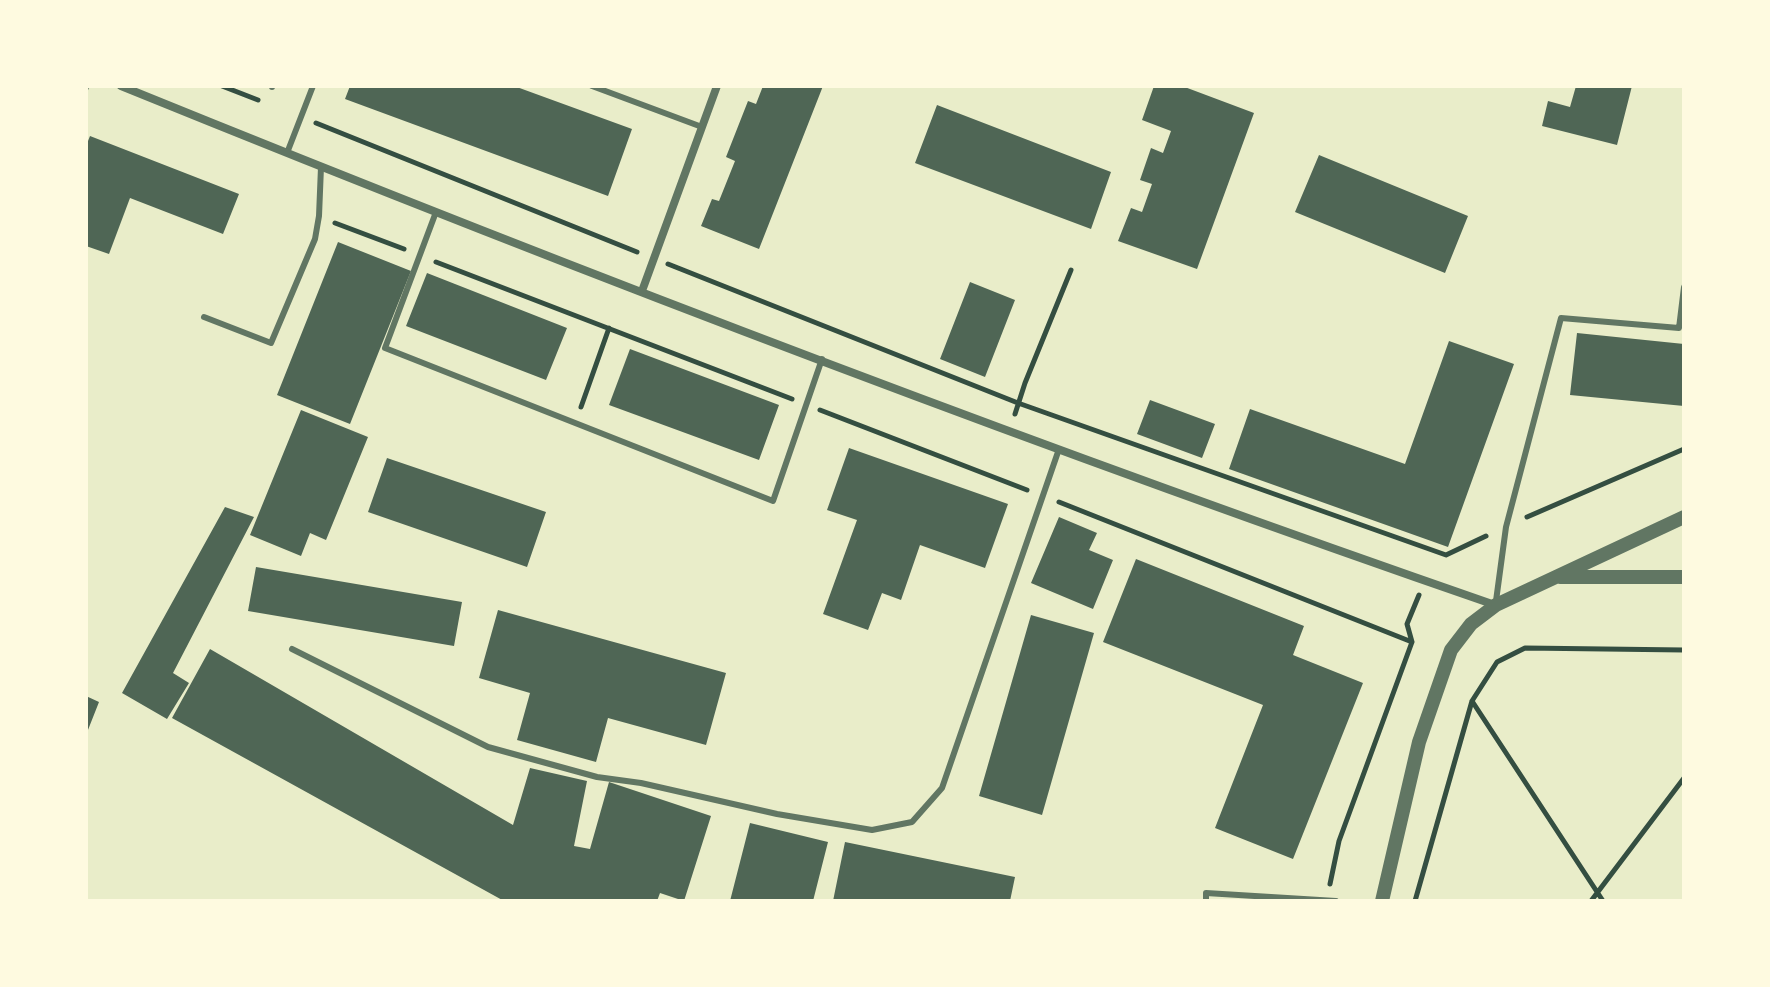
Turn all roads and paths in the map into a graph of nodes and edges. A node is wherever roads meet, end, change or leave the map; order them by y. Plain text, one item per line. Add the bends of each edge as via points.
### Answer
1 (121, 86) edge
2 (222, 86) edge
3 (313, 86) edge
4 (592, 86) edge
5 (717, 86) edge
6 (261, 102) dead end
7 (300, 117) junction
8 (702, 127) junction
9 (287, 153) junction
10 (321, 167) junction
11 (436, 212) junction
12 (319, 216) junction
13 (419, 255) junction
14 (655, 259) junction
15 (1071, 270) dead end
16 (1684, 287) edge
17 (642, 291) junction
18 (204, 317) dead end
19 (609, 328) junction
20 (822, 359) junction
21 (1018, 403) junction
22 (807, 405) junction
23 (576, 423) junction
24 (1010, 431) junction
25 (1059, 449) junction
26 (1684, 449) edge
27 (1043, 496) junction
28 (1684, 517) edge
29 (1506, 527) junction
30 (1556, 577) junction
31 (1684, 577) edge
32 (1426, 581) junction
33 (1496, 605) junction
34 (1412, 642) junction
35 (292, 649) dead end
36 (1684, 650) edge
37 (1472, 701) junction
38 (1684, 778) edge
39 (1597, 892) junction
40 (1326, 900) edge
41 (1206, 901) edge
42 (1336, 901) edge
43 (1382, 901) edge
44 (1415, 901) edge
45 (1591, 901) edge
46 (1603, 901) edge

1 - 9 street
2 - 6 path
3 - 7 lane
4 - 8 lane
5 - 8 street
7 - 9 lane
7 - 14 path
8 - 14 street
9 - 10 street
10 - 11 street
10 - 12 lane
11 - 13 lane
11 - 17 street
12 - 13 path
12 - 18 lane via 315,239 271,343
13 - 19 path
13 - 23 lane via 385,348
14 - 17 street
14 - 21 path
15 - 21 path
16 - 29 lane via 1679,328 1561,318
17 - 20 street
19 - 22 path
19 - 23 path
20 - 22 lane
20 - 24 street
21 - 24 path
21 - 29 path via 1446,555
22 - 23 lane via 773,501
22 - 27 path
24 - 25 street
25 - 27 lane
25 - 32 street
26 - 29 path
27 - 34 path
27 - 35 lane via 942,788 912,822 872,830 777,814 597,777 488,747
28 - 30 street
29 - 33 lane
30 - 31 street
30 - 33 street
32 - 33 street
32 - 34 path via 1407,624
33 - 43 street via 1471,624 1451,650 1419,742
34 - 40 path via 1339,841
36 - 37 path via 1525,648 1497,662
37 - 39 path
37 - 44 path
38 - 39 path
39 - 45 path
39 - 46 path
40 - 41 lane via 1206,893
40 - 42 lane

